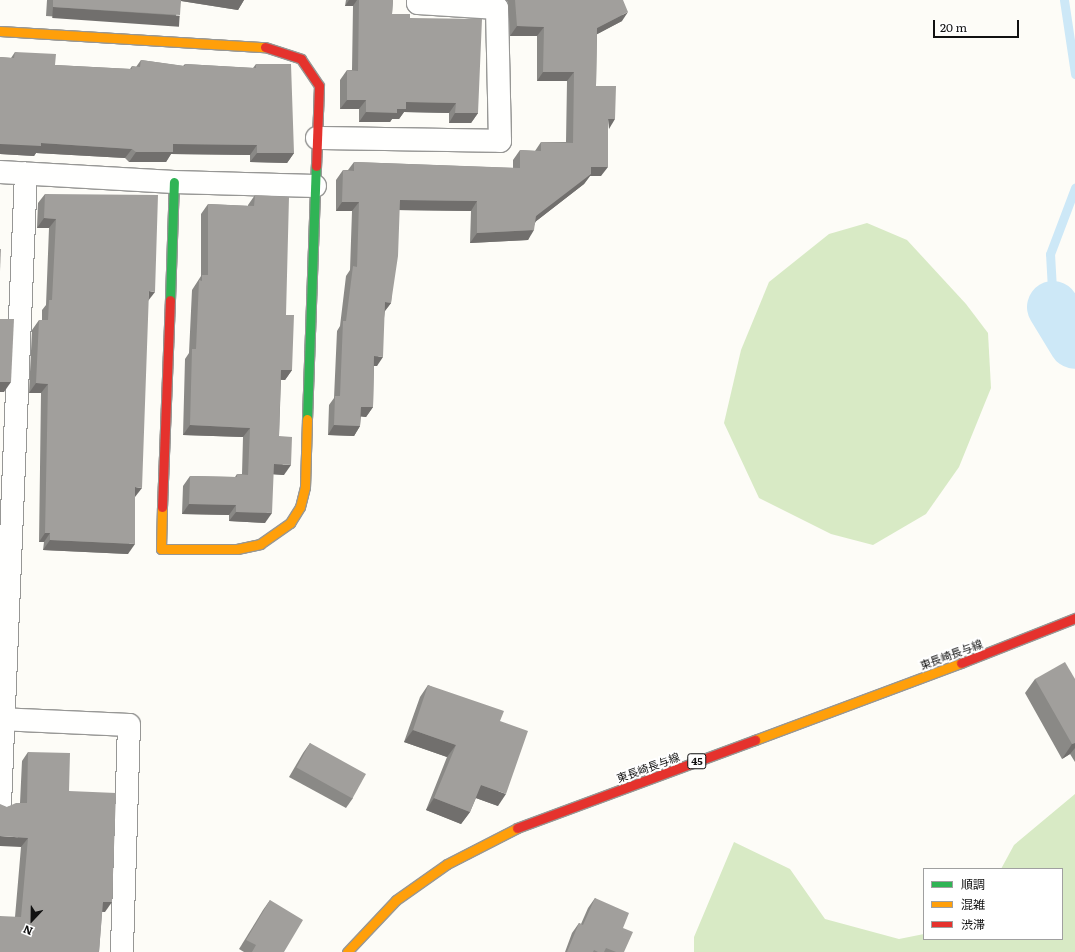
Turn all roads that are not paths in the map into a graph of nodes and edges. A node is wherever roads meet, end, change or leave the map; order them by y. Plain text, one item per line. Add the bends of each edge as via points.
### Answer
1 (418, 0) edge
2 (0, 31) edge
3 (317, 138) junction
4 (0, 172) edge
5 (26, 174) junction
6 (174, 182) junction
7 (315, 186) junction
8 (1075, 618) edge
9 (2, 719) edge
10 (0, 804) edge
11 (122, 952) edge
12 (348, 952) edge

1 - 3 street via 418,3 497,8 500,141
2 - 3 street via 265,47 300,59 319,86
3 - 7 street
4 - 5 street
5 - 6 street
5 - 9 street
6 - 7 street
6 - 7 street via 161,549 176,550 237,549 260,544 290,523 300,507 305,487
8 - 12 street, 東長崎長与線 / 45 via 501,834 447,864 396,900
9 - 10 street
9 - 11 street via 128,725

